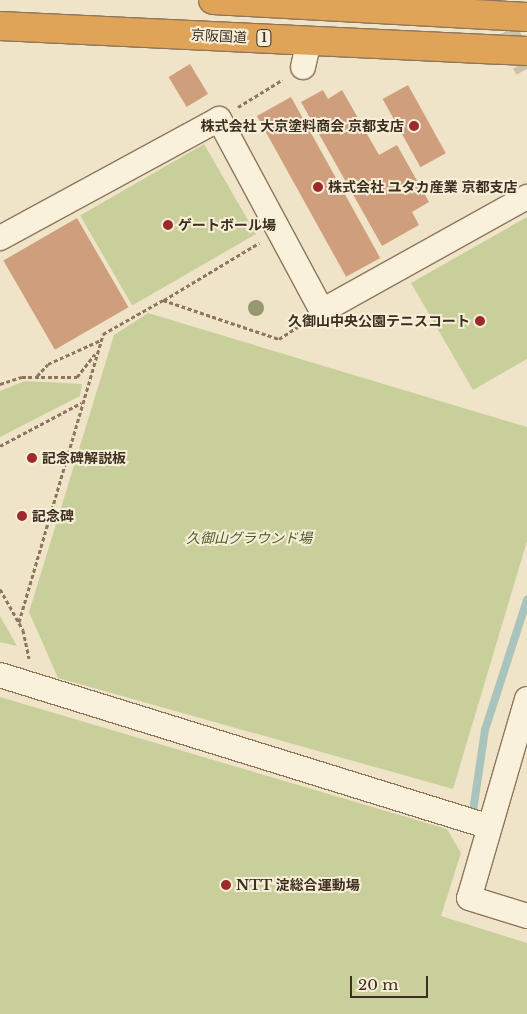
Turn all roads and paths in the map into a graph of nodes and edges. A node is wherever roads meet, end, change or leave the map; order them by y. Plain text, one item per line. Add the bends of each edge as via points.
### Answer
1 (213, 0) edge
2 (527, 17) edge
3 (0, 26) edge
4 (309, 40) junction
5 (527, 51) edge
6 (303, 67) joint
7 (219, 119) junction
8 (527, 197) edge
9 (279, 231) junction
10 (0, 238) edge
11 (163, 300) junction
12 (322, 311) junction
13 (101, 339) junction
14 (98, 350) junction
15 (36, 376) junction
16 (0, 384) edge
17 (82, 403) junction
18 (0, 446) edge
19 (0, 589) edge
20 (19, 622) junction
21 (0, 675) edge
22 (36, 688) junction
23 (527, 699) edge
24 (487, 826) junction
25 (527, 916) edge

1 - 2 highway
3 - 4 highway, 京阪国道 / 1
4 - 5 highway, 京阪国道 / 1
4 - 6 street
6 - 7 path
7 - 9 street
7 - 10 street
8 - 12 street
9 - 11 path
9 - 12 street
11 - 12 path via 279,338
11 - 13 path
13 - 14 path
13 - 15 path via 48,364
14 - 15 path via 77,378
14 - 17 path
15 - 16 path
17 - 18 path
17 - 20 path
19 - 20 path
20 - 22 path
21 - 22 street
22 - 24 street
23 - 24 street
24 - 25 street via 469,898

